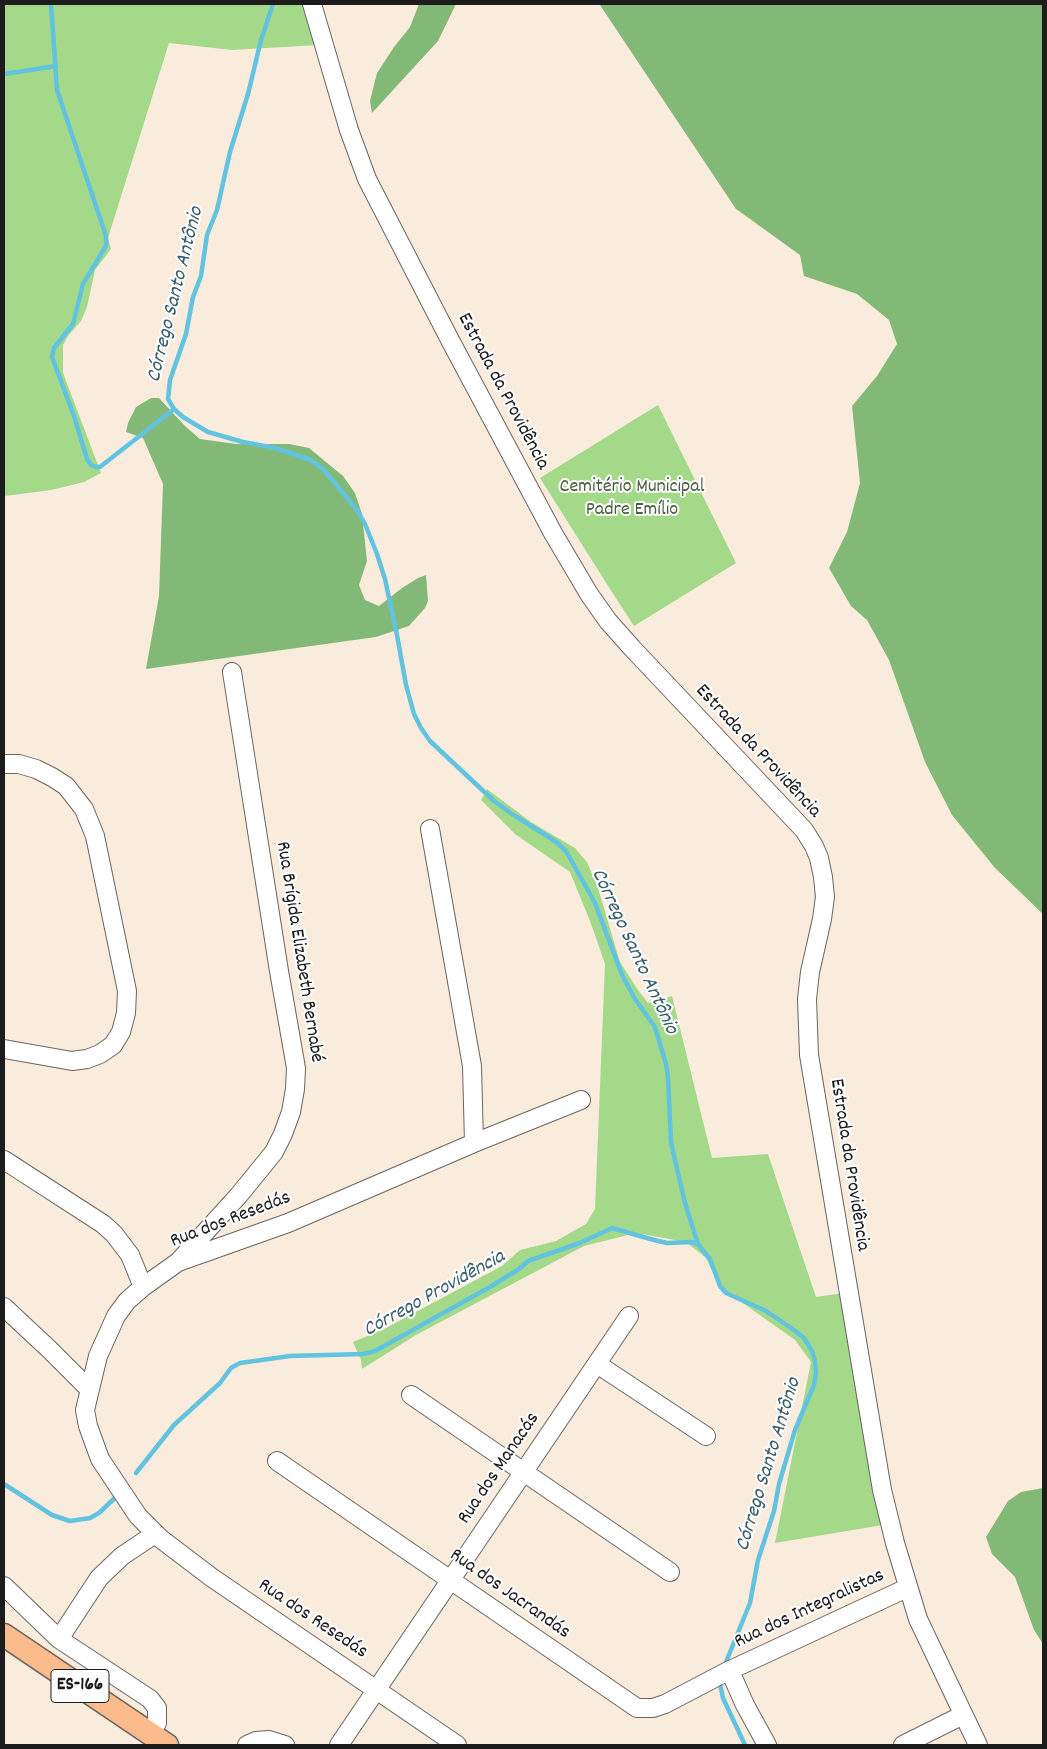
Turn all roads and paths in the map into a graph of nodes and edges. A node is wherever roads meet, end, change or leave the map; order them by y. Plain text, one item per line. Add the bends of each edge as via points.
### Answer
1 (312, 4) edge
2 (232, 672) dead end
3 (4, 764) edge
4 (430, 829) dead end
5 (4, 1049) edge
6 (581, 1100) dead end
7 (474, 1143) junction
8 (4, 1160) edge
9 (178, 1262) junction
10 (143, 1287) junction
11 (4, 1307) edge
12 (629, 1316) dead end
13 (597, 1364) junction
14 (89, 1389) junction
15 (411, 1395) dead end
16 (706, 1436) dead end
17 (277, 1461) dead end
18 (523, 1472) junction
19 (155, 1534) junction
20 (670, 1572) dead end
21 (450, 1580) junction
22 (4, 1586) edge
23 (908, 1588) junction
24 (4, 1635) edge
25 (59, 1639) junction
26 (723, 1674) junction
27 (376, 1690) junction
28 (963, 1715) junction
29 (159, 1740) edge
30 (247, 1745) edge
31 (285, 1745) edge
32 (339, 1745) edge
33 (457, 1745) edge
34 (767, 1745) edge
35 (903, 1745) edge
36 (978, 1745) edge

1 - 23 street, Estrada da Providência via 367,179 450,340 589,594 632,648 804,830 819,858 824,877 824,897 807,999 809,1056 882,1490
2 - 9 street, Rua Brígida Elizabeth Bernabé via 296,1068 295,1088 291,1112 274,1152
3 - 5 street via 19,764 52,777 66,786 84,809 95,836 127,991 121,1032 100,1054 72,1061
4 - 7 street via 472,1066
6 - 7 street, Rua dos Resedás
7 - 9 street, Rua dos Resedás via 288,1223
8 - 10 street via 114,1234 130,1255
9 - 10 street, Rua dos Resedás
10 - 14 street, Rua dos Resedás via 116,1316 98,1356
11 - 14 street
12 - 13 street, Rua dos Manacás
13 - 16 street
13 - 18 street, Rua dos Manacás
14 - 19 street, Rua dos Resedás via 85,1410 100,1459 138,1516
15 - 18 street
17 - 21 street, Rua dos Jacrandás
18 - 20 street
18 - 21 street, Rua dos Manacás
19 - 25 street via 122,1556 99,1578
19 - 27 street, Rua dos Resedás via 211,1577
21 - 26 street, Rua dos Jacrandás via 637,1708 665,1704
21 - 27 street, Rua dos Manacás
22 - 25 street
23 - 26 street, Rua dos Integralistas
23 - 28 street, Estrada da Providência via 929,1644
24 - 29 main road, ES-166
25 - 29 street via 150,1699 157,1708
26 - 34 street
27 - 32 street, Rua dos Manacás
27 - 33 street, Rua dos Resedás
28 - 35 street
28 - 36 street, Estrada da Providência
30 - 31 street via 269,1740

